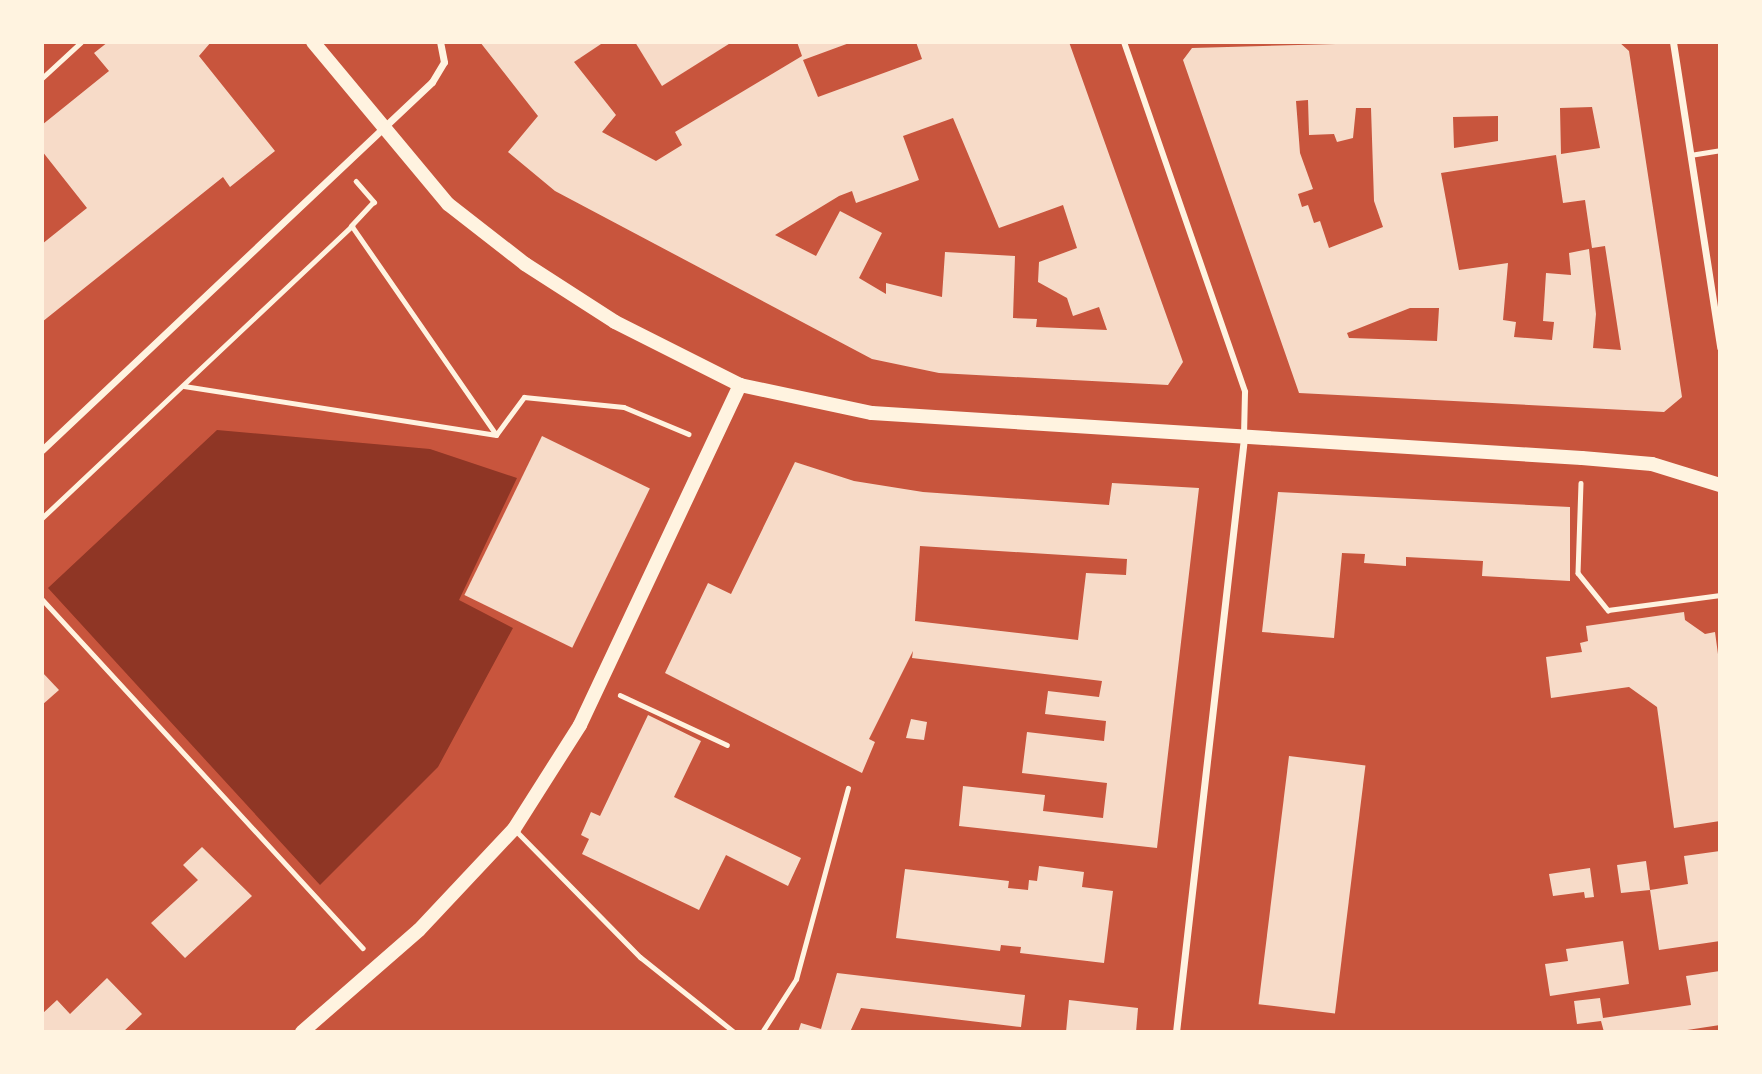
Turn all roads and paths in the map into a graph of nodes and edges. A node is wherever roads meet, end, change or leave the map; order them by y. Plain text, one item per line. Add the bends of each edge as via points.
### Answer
1 (81, 42) edge
2 (313, 42) edge
3 (440, 42) edge
4 (1124, 42) edge
5 (1673, 42) edge
6 (42, 78) edge
7 (383, 130) junction
8 (1720, 150) edge
9 (1690, 155) junction
10 (344, 166) junction
11 (352, 226) junction
12 (1720, 347) edge
13 (740, 385) junction
14 (184, 386) junction
15 (496, 435) junction
16 (1244, 438) junction
17 (711, 443) junction
18 (42, 450) edge
19 (1583, 458) junction
20 (1720, 485) edge
21 (42, 518) edge
22 (1720, 595) edge
23 (42, 599) edge
24 (598, 685) junction
25 (727, 745) dead end
26 (848, 788) dead end
27 (514, 829) junction
28 (378, 964) junction
29 (302, 1032) edge
30 (734, 1032) edge
31 (762, 1032) edge
32 (1176, 1032) edge

1 - 6 lane
2 - 7 main road
3 - 7 street via 444,62
4 - 16 street via 1245,392
5 - 9 street
7 - 10 street
7 - 13 main road via 448,204 525,264 662,349
8 - 9 lane
9 - 12 street
10 - 11 path via 374,202
10 - 18 street
11 - 14 path
11 - 15 path
13 - 16 main road via 872,413
13 - 17 main road
14 - 15 path
14 - 21 path
15 - 17 path via 524,397 624,407
16 - 19 main road
16 - 32 street
17 - 24 main road
19 - 20 main road via 1652,464
19 - 22 path via 1578,573 1608,610
23 - 28 path
24 - 25 path
24 - 27 main road via 580,725
26 - 31 lane via 796,979
27 - 28 main road via 419,930
27 - 30 lane via 640,957
28 - 29 main road

